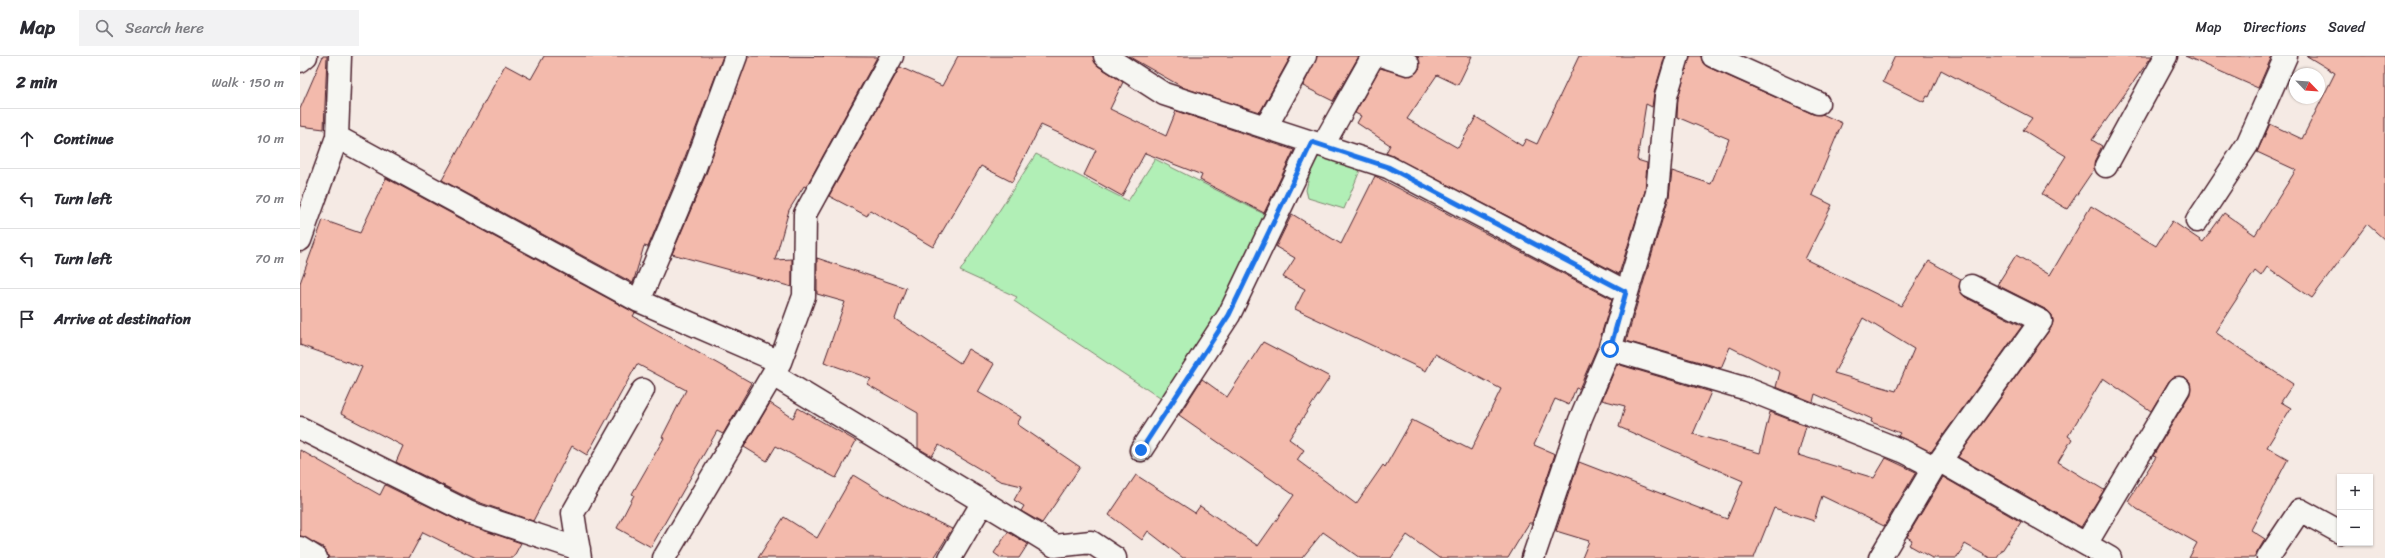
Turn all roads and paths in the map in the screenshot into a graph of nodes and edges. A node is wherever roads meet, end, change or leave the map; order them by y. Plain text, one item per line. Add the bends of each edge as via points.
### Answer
1 (306, 56) edge
2 (340, 56) edge
3 (736, 56) edge
4 (892, 56) edge
5 (1105, 56) edge
6 (1305, 56) edge
7 (1373, 56) edge
8 (1383, 56) edge
9 (1678, 56) edge
10 (1713, 56) edge
11 (2166, 56) edge
12 (2286, 56) edge
13 (300, 61) edge
14 (1408, 64) dead end
15 (1818, 103) dead end
16 (1266, 127) junction
17 (337, 138) junction
18 (1317, 144) junction
19 (2106, 166) dead end
20 (2197, 221) dead end
21 (300, 240) edge
22 (1971, 286) dead end
23 (1626, 292) junction
24 (639, 301) junction
25 (1610, 349) junction
26 (776, 369) junction
27 (2179, 388) dead end
28 (643, 390) dead end
29 (300, 428) edge
30 (1141, 450) dead end
31 (1937, 464) junction
32 (983, 502) junction
33 (2337, 530) edge
34 (2086, 544) junction
35 (300, 548) edge
36 (1051, 552) edge
37 (579, 554) edge
38 (316, 558) edge
39 (664, 558) edge
40 (950, 558) edge
41 (1115, 558) edge
42 (1534, 558) edge
43 (1880, 558) edge
44 (2110, 558) edge
45 (2268, 558) edge

1 - 13 street
2 - 17 street
3 - 24 street via 694,170
4 - 26 street via 805,214 804,296
5 - 16 street via 1164,94
6 - 16 street
7 - 18 street
8 - 14 street
9 - 23 street via 1666,96 1657,193
10 - 15 street
11 - 19 street
12 - 20 street via 2247,145
16 - 18 street
17 - 21 street
17 - 24 street
18 - 23 street via 1388,167
18 - 30 street via 1229,315
22 - 31 street via 2041,321
23 - 25 street
24 - 26 street
25 - 31 street via 1747,389
25 - 42 street via 1580,420
26 - 32 street
26 - 39 street
27 - 34 street
28 - 37 street via 573,513
29 - 37 street via 470,513
31 - 34 street
31 - 43 street
32 - 36 street
32 - 40 street
33 - 45 street via 2300,510
34 - 44 street
35 - 38 street
36 - 41 street via 1090,542

